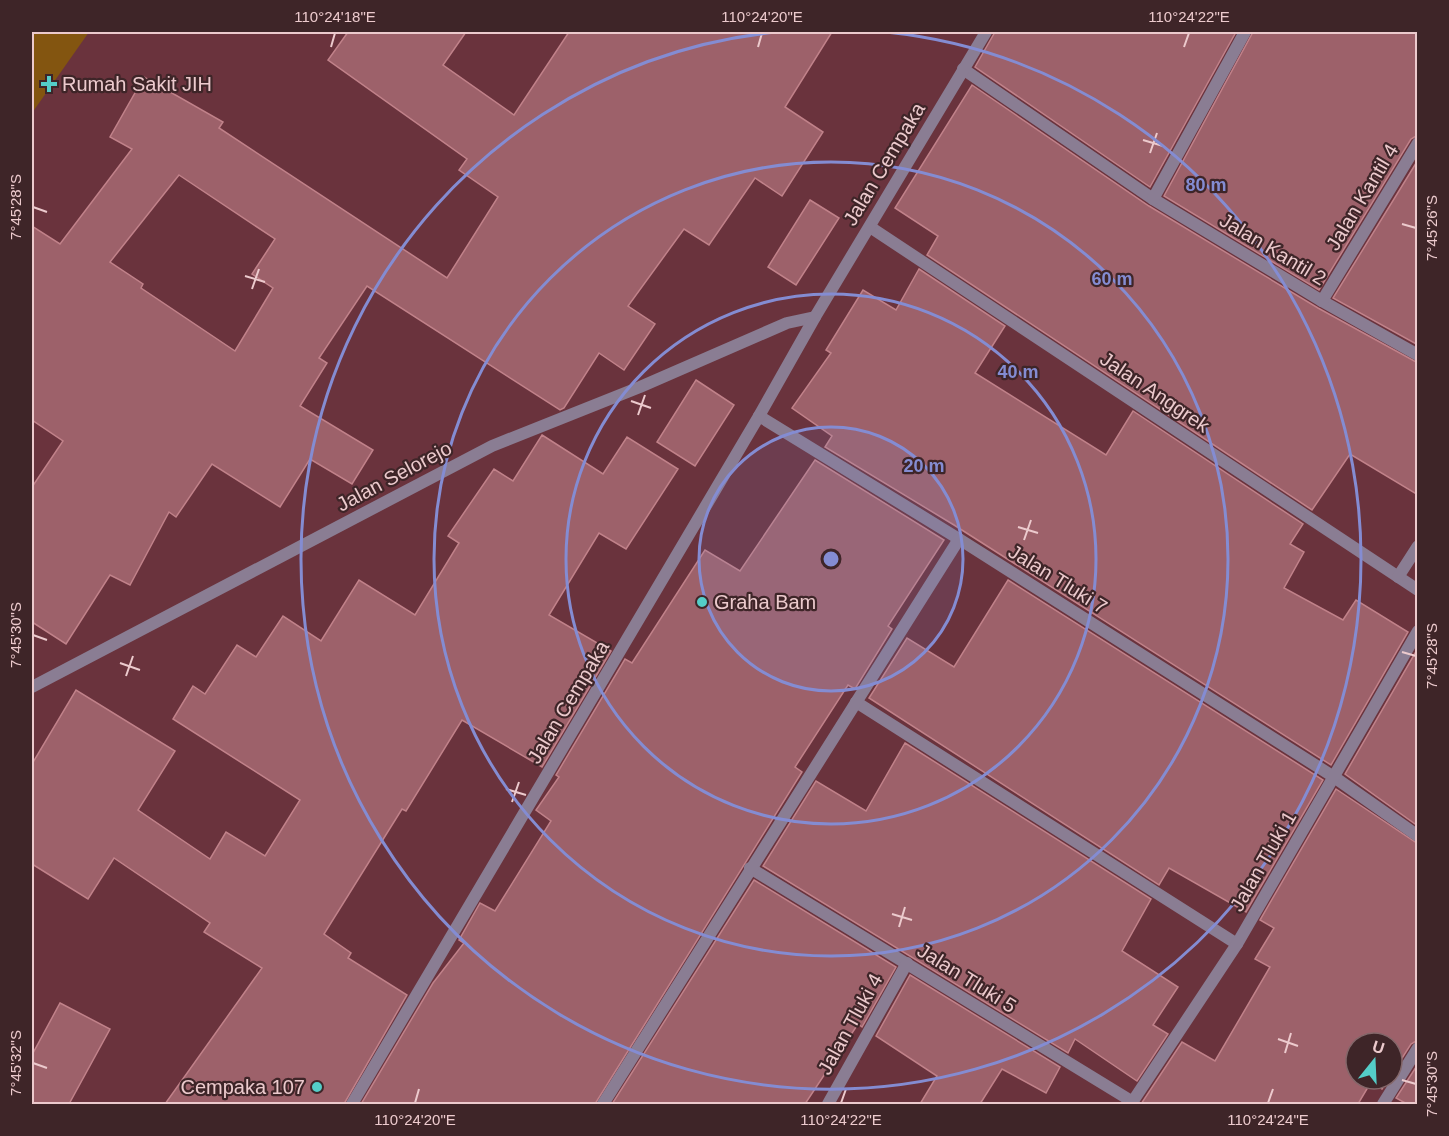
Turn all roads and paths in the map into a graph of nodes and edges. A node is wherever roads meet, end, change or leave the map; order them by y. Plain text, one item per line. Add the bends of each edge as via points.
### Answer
1 (986, 32) edge
2 (1245, 32) edge
3 (963, 69) junction
4 (1418, 143) edge
5 (1153, 199) junction
6 (870, 226) junction
7 (1322, 302) junction
8 (815, 317) junction
9 (1418, 355) edge
10 (759, 416) junction
11 (959, 539) junction
12 (1418, 546) edge
13 (1398, 577) junction
14 (1418, 590) edge
15 (1418, 632) edge
16 (32, 687) edge
17 (856, 702) junction
18 (1334, 777) junction
19 (1418, 836) edge
20 (750, 868) junction
21 (1237, 944) junction
22 (907, 963) junction
23 (1418, 1048) edge
24 (1132, 1103) edge
25 (352, 1104) edge
26 (604, 1104) edge
27 (828, 1104) edge
28 (1383, 1104) edge

1 - 3 street, Jalan Cempaka
2 - 5 street
3 - 5 street, Jalan Kantil 2
3 - 6 street, Jalan Cempaka
4 - 7 street, Jalan Kantil 4
5 - 7 street, Jalan Kantil 2
6 - 8 street, Jalan Cempaka
6 - 13 street, Jalan Anggrek
7 - 9 street, Jalan Kantil 2
8 - 10 street, Jalan Cempaka
8 - 16 street, Jalan Selorejo via 787,323 492,447
10 - 11 street, Jalan Tluki 7
10 - 25 street, Jalan Cempaka
11 - 17 street
11 - 18 street, Jalan Tluki 7
12 - 13 street
13 - 14 street, Jalan Anggrek
15 - 18 street, Jalan Tluki 1
17 - 20 street
17 - 21 street
18 - 19 street, Jalan Tluki 7
18 - 21 street, Jalan Tluki 1
20 - 22 street, Jalan Tluki 5
20 - 26 street
21 - 24 street, Jalan Tluki 1
22 - 24 street, Jalan Tluki 5
22 - 27 street, Jalan Tluki 4
23 - 28 street

